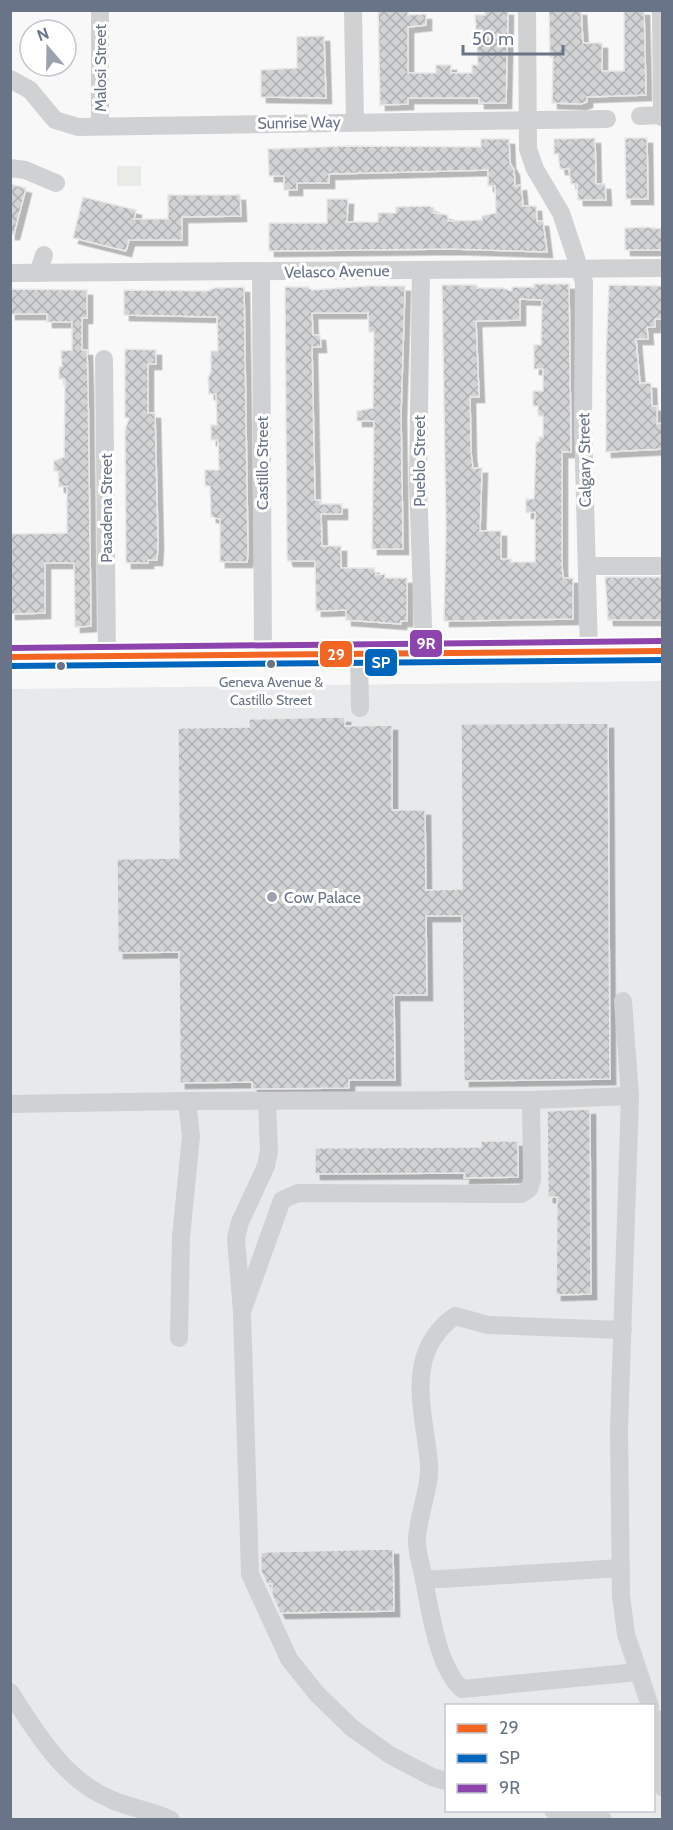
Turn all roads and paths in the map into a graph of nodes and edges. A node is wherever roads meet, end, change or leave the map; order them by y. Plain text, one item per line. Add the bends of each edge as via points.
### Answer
1 (100, 10) edge
2 (353, 10) edge
3 (527, 10) edge
4 (661, 10) edge
5 (662, 59) edge
6 (10, 79) edge
7 (640, 116) dead end
8 (662, 116) edge
9 (607, 119) dead end
10 (528, 120) junction
11 (355, 121) junction
12 (100, 126) junction
13 (10, 168) edge
14 (56, 183) dead end
15 (44, 255) dead end
16 (581, 268) junction
17 (663, 268) edge
18 (421, 270) junction
19 (261, 271) junction
20 (10, 273) edge
21 (38, 273) junction
22 (105, 359) dead end
23 (586, 566) junction
24 (662, 566) edge
25 (662, 650) edge
26 (589, 651) junction
27 (424, 653) junction
28 (359, 654) junction
29 (263, 655) junction
30 (10, 657) edge
31 (107, 657) junction
32 (360, 708) dead end
33 (623, 1001) dead end
34 (630, 1096) junction
35 (531, 1100) junction
36 (187, 1101) junction
37 (267, 1103) junction
38 (10, 1104) edge
39 (242, 1312) junction
40 (622, 1330) junction
41 (179, 1338) dead end
42 (621, 1568) junction
43 (424, 1580) junction
44 (638, 1672) junction
45 (10, 1692) edge
46 (649, 1704) edge
47 (655, 1721) edge
48 (445, 1780) edge
49 (663, 1787) edge
50 (563, 1812) edge
51 (171, 1820) edge
52 (603, 1820) edge

1 - 12 street, Malosi Street
2 - 11 street
3 - 10 street, Calgary Street
4 - 5 street
5 - 8 street
6 - 12 street, Sunrise Way via 30,90 55,120 78,127
7 - 8 street
9 - 10 street, Sunrise Way
10 - 11 street, Sunrise Way
10 - 16 street, Calgary Street via 531,161 561,213
11 - 12 street, Sunrise Way
13 - 14 street
15 - 21 street
16 - 17 street, Velasco Avenue
16 - 18 street, Velasco Avenue
16 - 23 street, Calgary Street via 585,294
18 - 19 street, Velasco Avenue
18 - 27 street, Pueblo Street via 418,485
19 - 21 street, Velasco Avenue
19 - 29 street, Castillo Street
20 - 21 street, Velasco Avenue
22 - 31 street, Pasadena Street
23 - 24 street
23 - 26 street, Calgary Street
25 - 26 main road
26 - 27 main road
27 - 28 main road
28 - 29 main road
28 - 32 street
29 - 31 main road
30 - 31 main road
33 - 34 street
34 - 35 street
34 - 40 street
35 - 37 street
35 - 39 street via 529,1189 521,1194 298,1193 282,1200
36 - 37 street
36 - 38 street
36 - 41 street via 190,1136 181,1237
37 - 39 street via 266,1166 236,1238
39 - 48 street via 250,1574 289,1659 317,1694 352,1728 390,1755
40 - 42 street
40 - 43 street via 488,1325 455,1316 442,1325 428,1345 419,1393 429,1464 417,1540
42 - 43 street
42 - 44 street via 626,1634
43 - 44 street via 434,1632 454,1683 462,1689
44 - 46 street
45 - 51 street via 34,1730 85,1785 111,1800 149,1809
47 - 49 street
50 - 52 street

